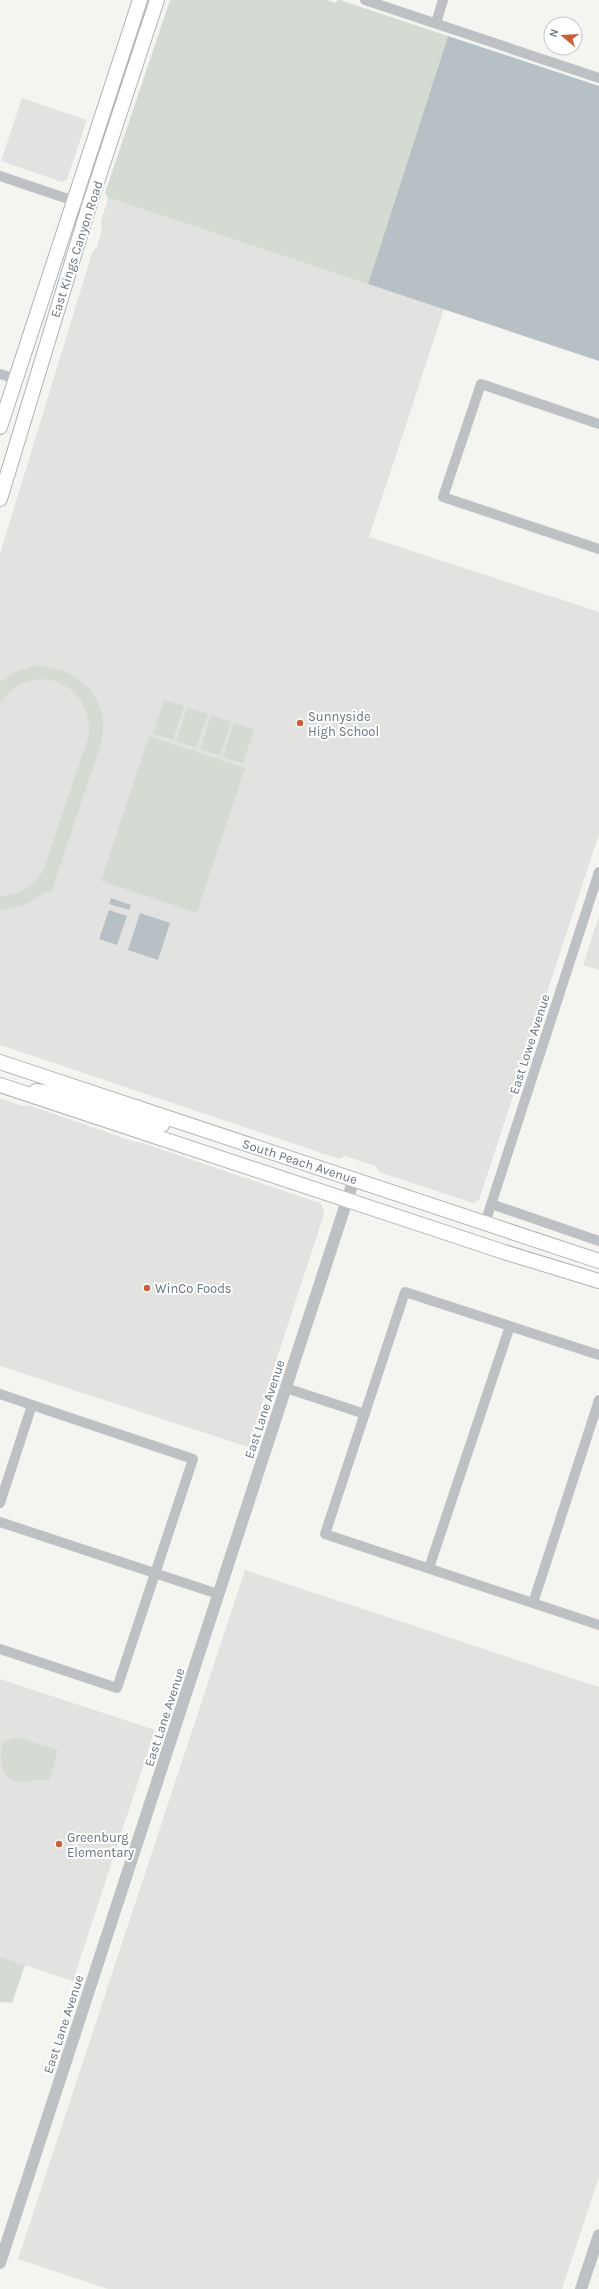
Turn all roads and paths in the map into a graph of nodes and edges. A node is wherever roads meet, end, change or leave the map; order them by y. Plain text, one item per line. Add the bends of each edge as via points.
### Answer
1 (140, 0) edge
2 (157, 0) edge
3 (365, 0) edge
4 (443, 0) edge
5 (436, 23) junction
6 (599, 78) edge
7 (0, 176) edge
8 (73, 201) junction
9 (89, 206) junction
10 (0, 374) edge
11 (16, 379) junction
12 (599, 424) edge
13 (0, 427) edge
14 (0, 499) edge
15 (599, 549) edge
16 (599, 872) edge
17 (0, 1062) edge
18 (0, 1085) edge
19 (16, 1090) junction
20 (137, 1107) junction
21 (130, 1128) junction
22 (251, 1145) junction
23 (354, 1179) junction
24 (347, 1200) junction
25 (491, 1204) junction
26 (414, 1221) junction
27 (485, 1223) junction
28 (599, 1241) edge
29 (599, 1262) edge
30 (599, 1280) edge
31 (510, 1326) junction
32 (599, 1355) edge
33 (286, 1388) junction
34 (0, 1394) edge
35 (599, 1400) edge
36 (32, 1405) junction
37 (365, 1414) junction
38 (0, 1503) edge
39 (0, 1522) edge
40 (429, 1568) junction
41 (155, 1573) junction
42 (218, 1594) junction
43 (533, 1603) junction
44 (599, 1625) edge
45 (0, 1649) edge
46 (599, 2235) edge
47 (1, 2258) edge
48 (581, 2289) edge

1 - 8 main road, East Kings Canyon Road
2 - 9 main road, East Kings Canyon Road
3 - 5 street
4 - 5 street
5 - 6 street
7 - 8 street
8 - 9 street
8 - 11 main road, East Kings Canyon Road
9 - 14 main road, East Kings Canyon Road
10 - 11 street
11 - 13 main road, East Kings Canyon Road
12 - 15 street via 481,384 443,497
16 - 25 street, East Lowe Avenue
17 - 20 main road, South Peach Avenue
18 - 19 main road, South Peach Avenue
19 - 20 main road via 57,1093 121,1114 130,1114
19 - 21 main road, South Peach Avenue
20 - 22 main road, South Peach Avenue
21 - 22 main road via 136,1120 142,1119 215,1142
21 - 24 main road, South Peach Avenue
22 - 23 main road, South Peach Avenue
23 - 24 street, East Lane Avenue
23 - 27 main road, South Peach Avenue
24 - 26 main road, South Peach Avenue
24 - 33 street, East Lane Avenue
25 - 27 street, East Lowe Avenue
25 - 28 street
26 - 27 main road via 421,1217 471,1232 480,1230
26 - 30 main road, South Peach Avenue via 504,1252
27 - 29 main road, South Peach Avenue
31 - 32 street
31 - 37 street via 405,1292
31 - 40 street
33 - 37 street
33 - 42 street, East Lane Avenue
34 - 36 street
35 - 43 street
36 - 38 street
36 - 41 street via 193,1459
37 - 40 street via 325,1534
39 - 41 street
40 - 43 street
41 - 42 street
41 - 45 street via 117,1688
42 - 47 street, East Lane Avenue
43 - 44 street
46 - 48 street

